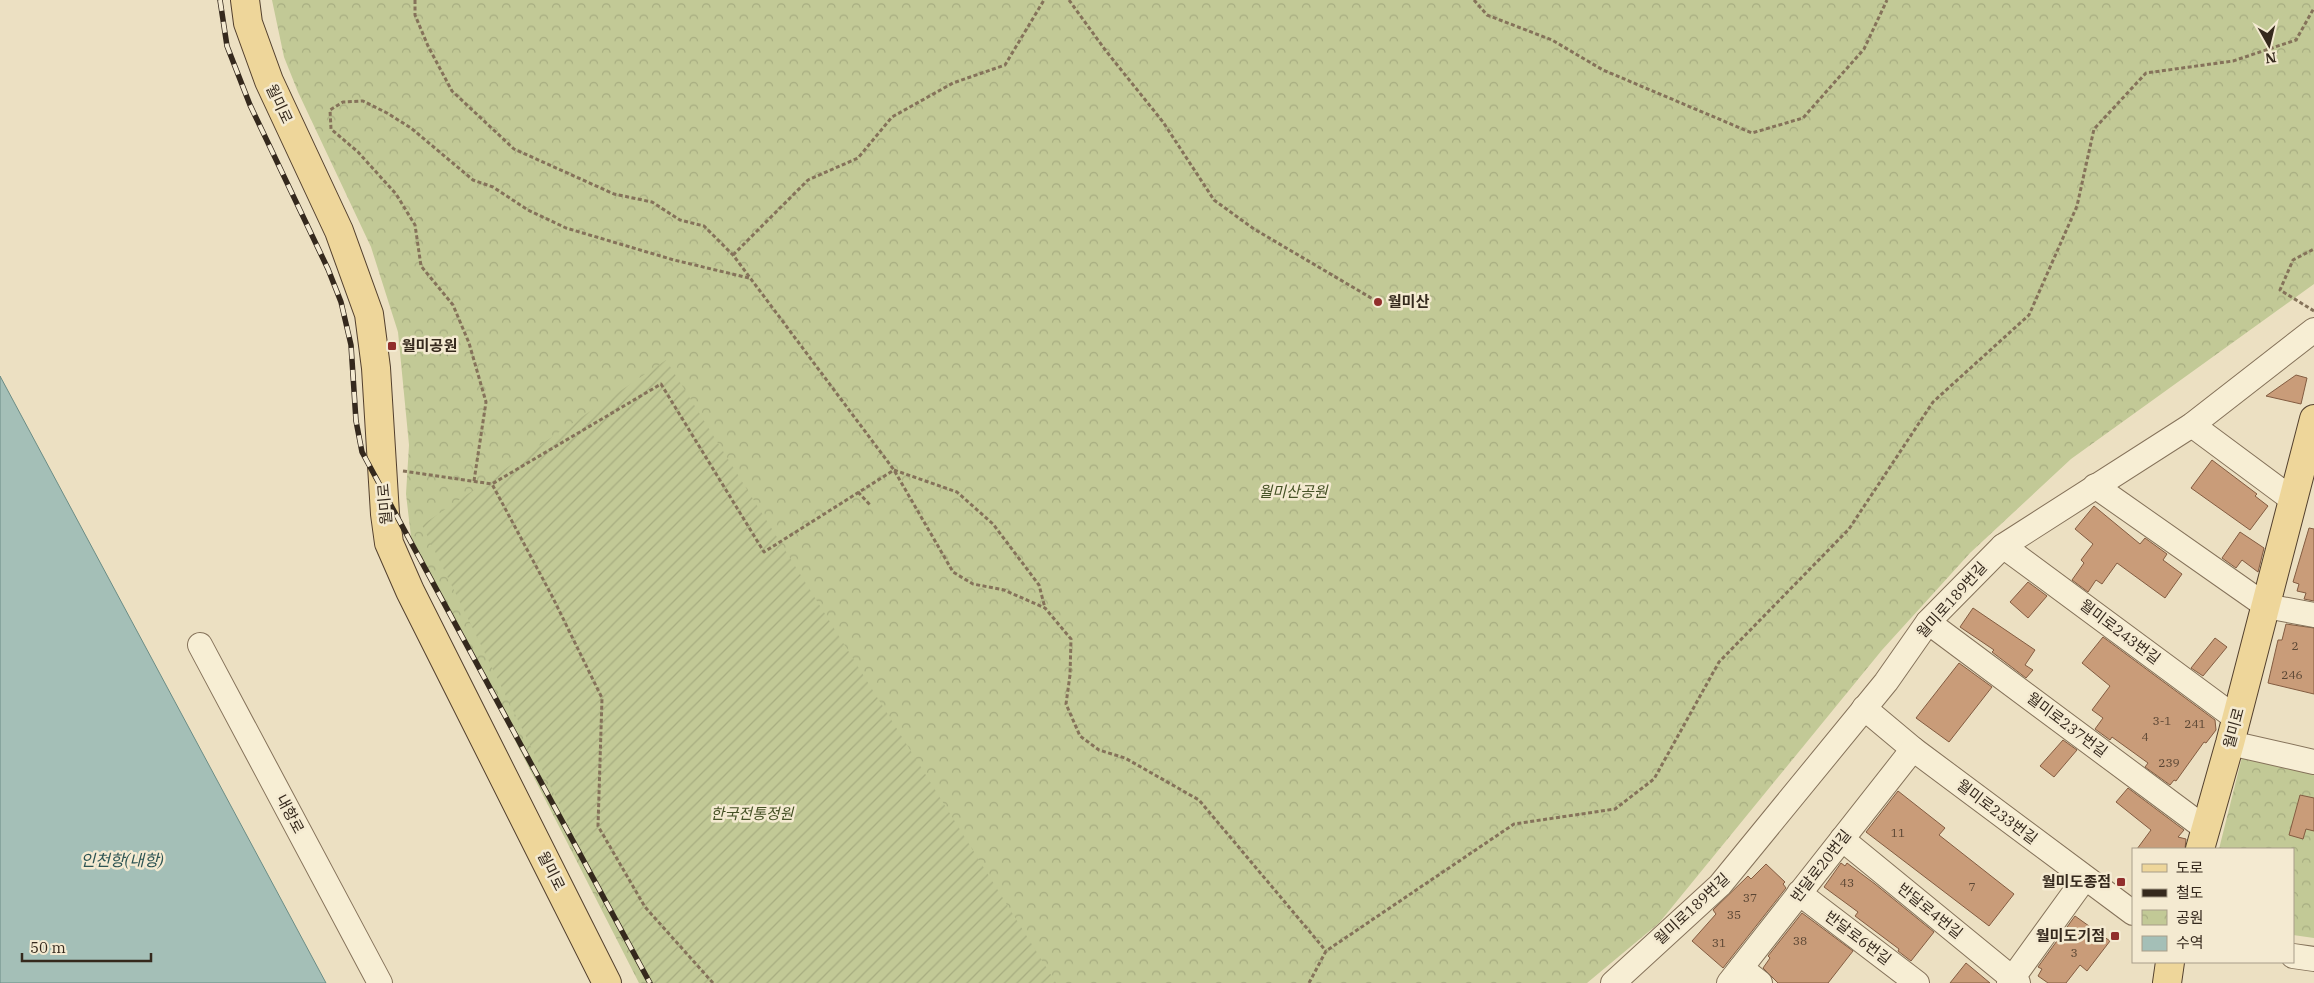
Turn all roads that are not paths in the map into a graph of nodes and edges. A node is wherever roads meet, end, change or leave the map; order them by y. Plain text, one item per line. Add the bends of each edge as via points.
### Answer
1 (245, 0) edge
2 (2314, 330) edge
3 (2314, 419) edge
4 (2192, 425) junction
5 (2095, 486) junction
6 (2293, 500) junction
7 (2003, 546) junction
8 (2266, 606) junction
9 (2314, 615) edge
10 (1928, 622) junction
11 (200, 645) dead end
12 (1864, 708) junction
13 (2233, 731) junction
14 (1913, 749) junction
15 (2314, 762) edge
16 (1842, 839) junction
17 (2203, 839) edge
18 (2085, 878) junction
19 (1799, 893) junction
20 (2132, 913) edge
21 (2294, 956) edge
22 (2314, 959) edge
23 (2170, 963) edge
24 (1735, 976) edge
25 (2013, 982) edge
26 (380, 983) edge
27 (607, 983) edge
28 (1614, 983) edge
29 (1760, 983) edge
30 (1917, 983) edge
31 (2167, 983) edge

1 - 27 main road, 월미로 via 248,23 269,81 339,230 369,314 389,544 410,592
2 - 4 street, 월미로189번길
3 - 6 main road, 월미로
4 - 5 street, 월미로189번길
4 - 6 street
5 - 7 street, 월미로189번길
5 - 8 street
6 - 8 main road, 월미로
7 - 10 street, 월미로189번길
7 - 13 street, 월미로243번길
8 - 9 street
8 - 13 main road, 월미로
10 - 12 street, 월미로189번길
10 - 17 street, 월미로237번길
11 - 26 street, 내항로
12 - 14 street, 월미로233번길
12 - 28 street, 월미로189번길 via 1720,885
13 - 15 street
13 - 17 main road, 월미로
14 - 16 street, 반달로20번길
14 - 18 street, 월미로233번길
16 - 19 street, 반달로20번길
16 - 25 street, 반달로4번길
18 - 20 street, 월미로233번길
18 - 25 street
19 - 24 street, 반달로20번길
19 - 30 street, 반달로6번길
21 - 22 street
23 - 31 main road
24 - 29 street

